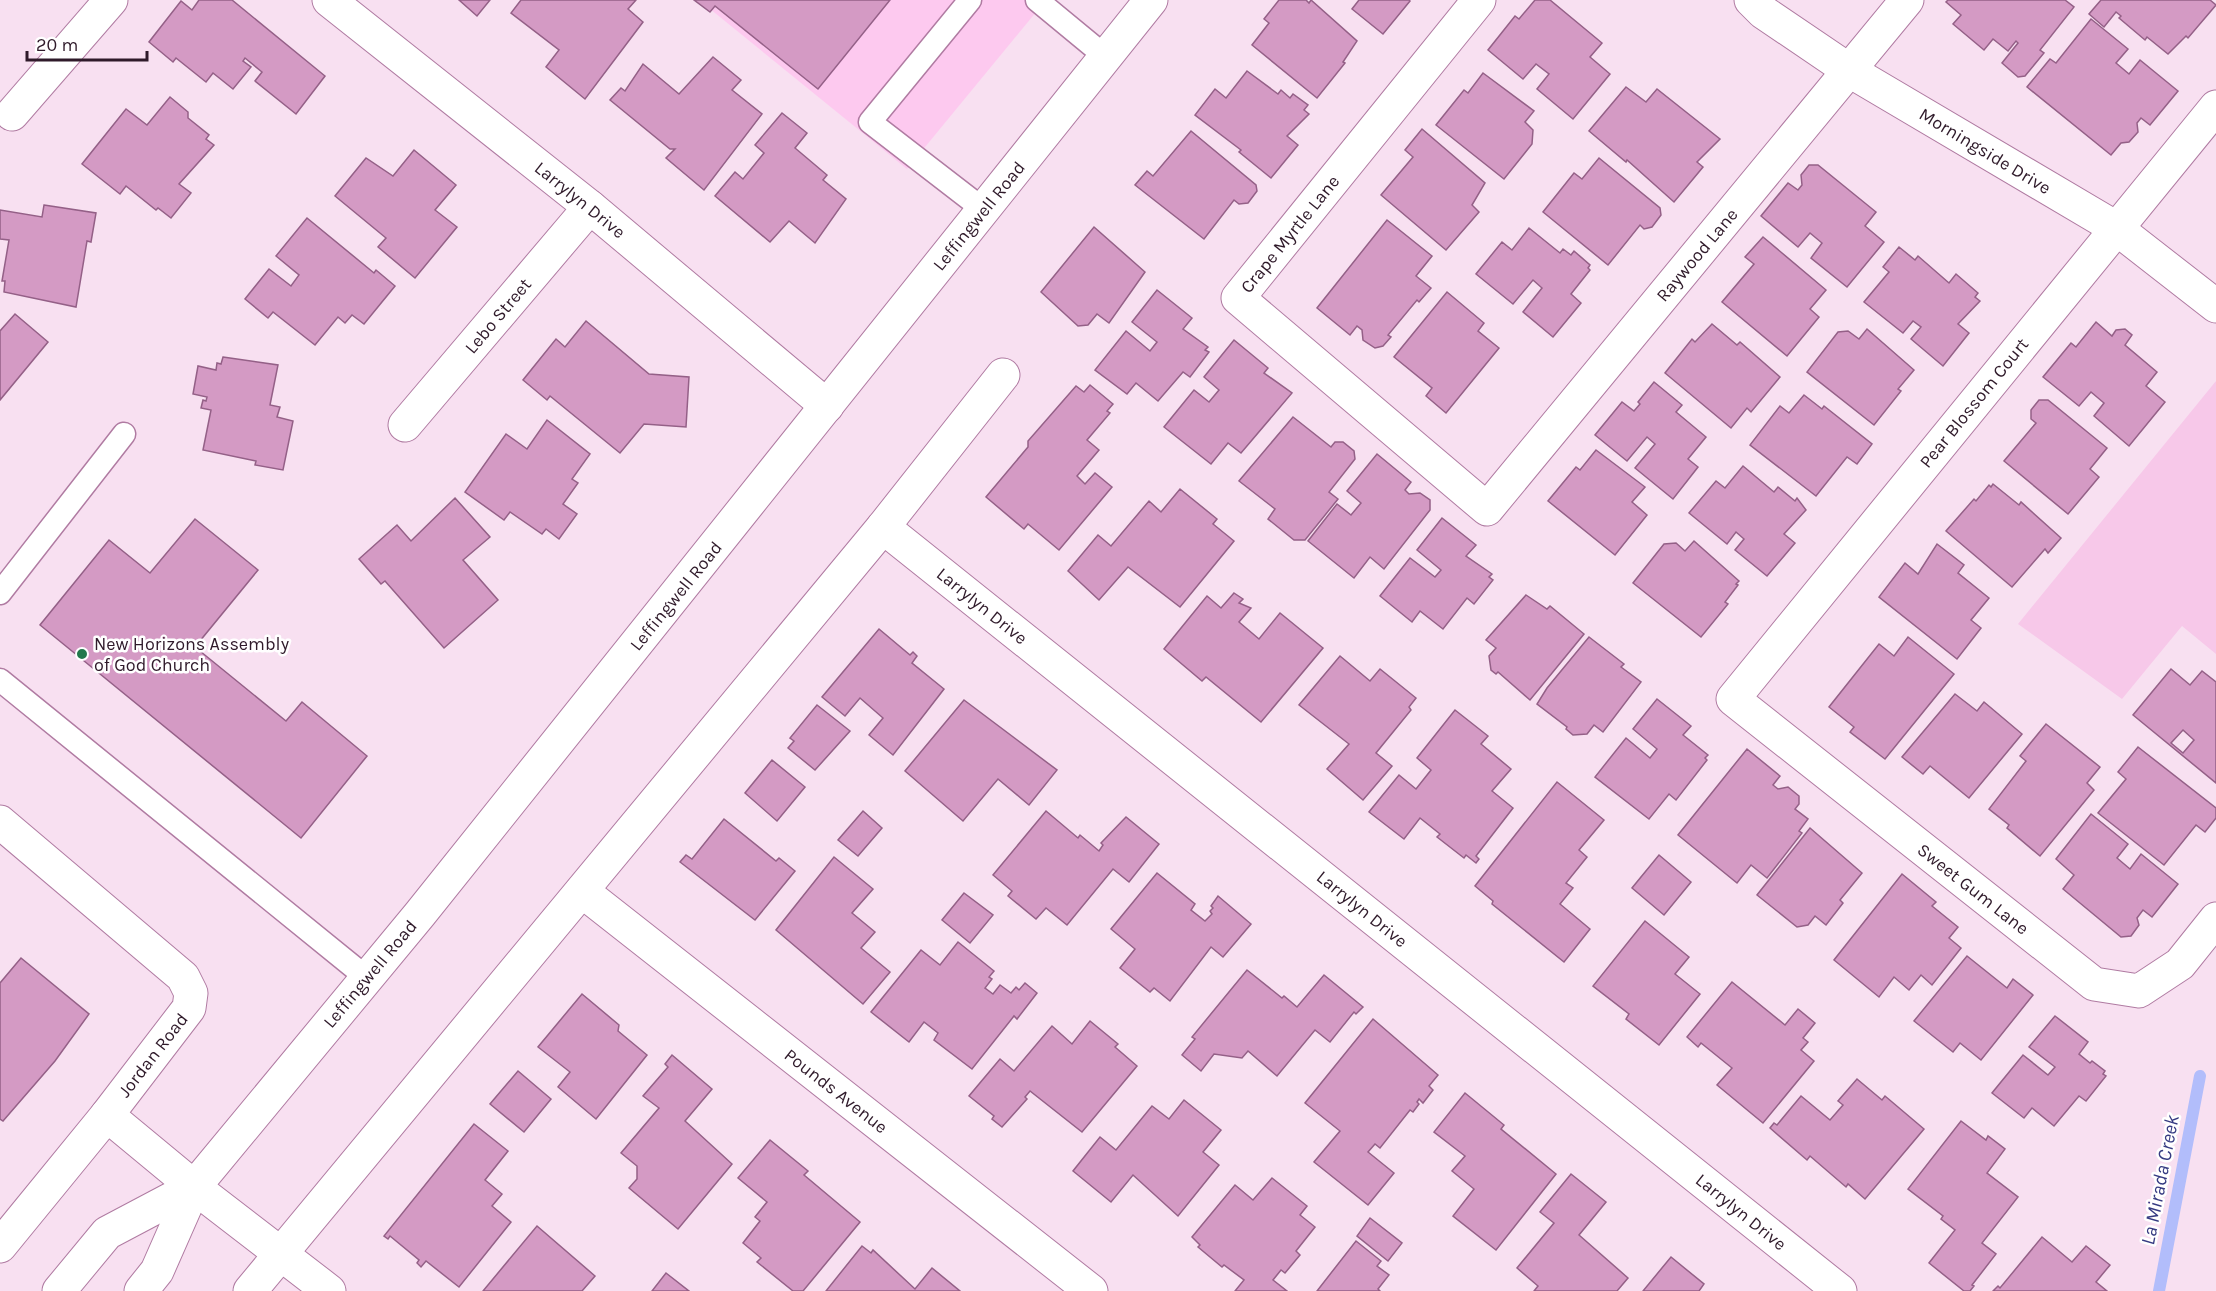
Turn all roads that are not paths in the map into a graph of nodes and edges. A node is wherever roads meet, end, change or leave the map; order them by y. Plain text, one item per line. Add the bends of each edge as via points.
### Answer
1 (111, 0) edge
2 (329, 0) edge
3 (970, 0) edge
4 (1037, 0) edge
5 (1151, 0) edge
6 (1479, 0) edge
7 (1751, 0) edge
8 (1907, 0) edge
9 (1106, 57) junction
10 (1850, 71) junction
11 (2216, 107) edge
12 (12, 114) dead end
13 (590, 207) junction
14 (984, 210) junction
15 (2116, 228) junction
16 (2216, 306) edge
17 (1003, 375) dead end
18 (827, 406) junction
19 (405, 425) dead end
20 (124, 434) dead end
21 (1487, 509) joint
22 (883, 526) junction
23 (0, 593) edge
24 (0, 680) edge
25 (1733, 699) joint
26 (0, 822) edge
27 (582, 891) junction
28 (2216, 919) edge
29 (367, 978) junction
30 (107, 1116) junction
31 (194, 1187) junction
32 (0, 1246) edge
33 (281, 1253) junction
34 (59, 1291) edge
35 (141, 1291) edge
36 (250, 1291) edge
37 (329, 1291) edge
38 (1090, 1291) edge
39 (1840, 1291) edge

1 - 12 street
2 - 13 street, Larrylyn Drive
3 - 14 lane via 870,122
4 - 9 lane
5 - 9 street, Leffingwell Road
6 - 21 street, Crape Myrtle Lane via 1238,298
7 - 10 street, Morningside Drive
8 - 10 street, Raywood Lane
9 - 14 street, Leffingwell Road
10 - 15 street, Morningside Drive
10 - 21 street, Raywood Lane
11 - 15 street, Pear Blossom Court
13 - 18 street, Larrylyn Drive
13 - 19 street, Lebo Street
14 - 18 street, Leffingwell Road
15 - 16 street, Morningside Drive
15 - 25 street, Pear Blossom Court
17 - 22 street
18 - 29 street, Leffingwell Road
20 - 23 lane
22 - 27 street
22 - 39 street, Larrylyn Drive
24 - 29 lane
25 - 28 street, Sweet Gum Lane via 2094,984 2139,991 2180,964
26 - 30 street, Jordan Road via 183,977 191,993 189,1008
27 - 33 street
27 - 38 street, Pounds Avenue
29 - 31 street, Leffingwell Road
30 - 31 street, Jordan Road
30 - 32 street
31 - 33 street, Jordan Road
31 - 34 street, Leffingwell Road via 107,1233
31 - 35 street, Leffingwell Road via 157,1271
33 - 36 street
33 - 37 street, Jordan Road

